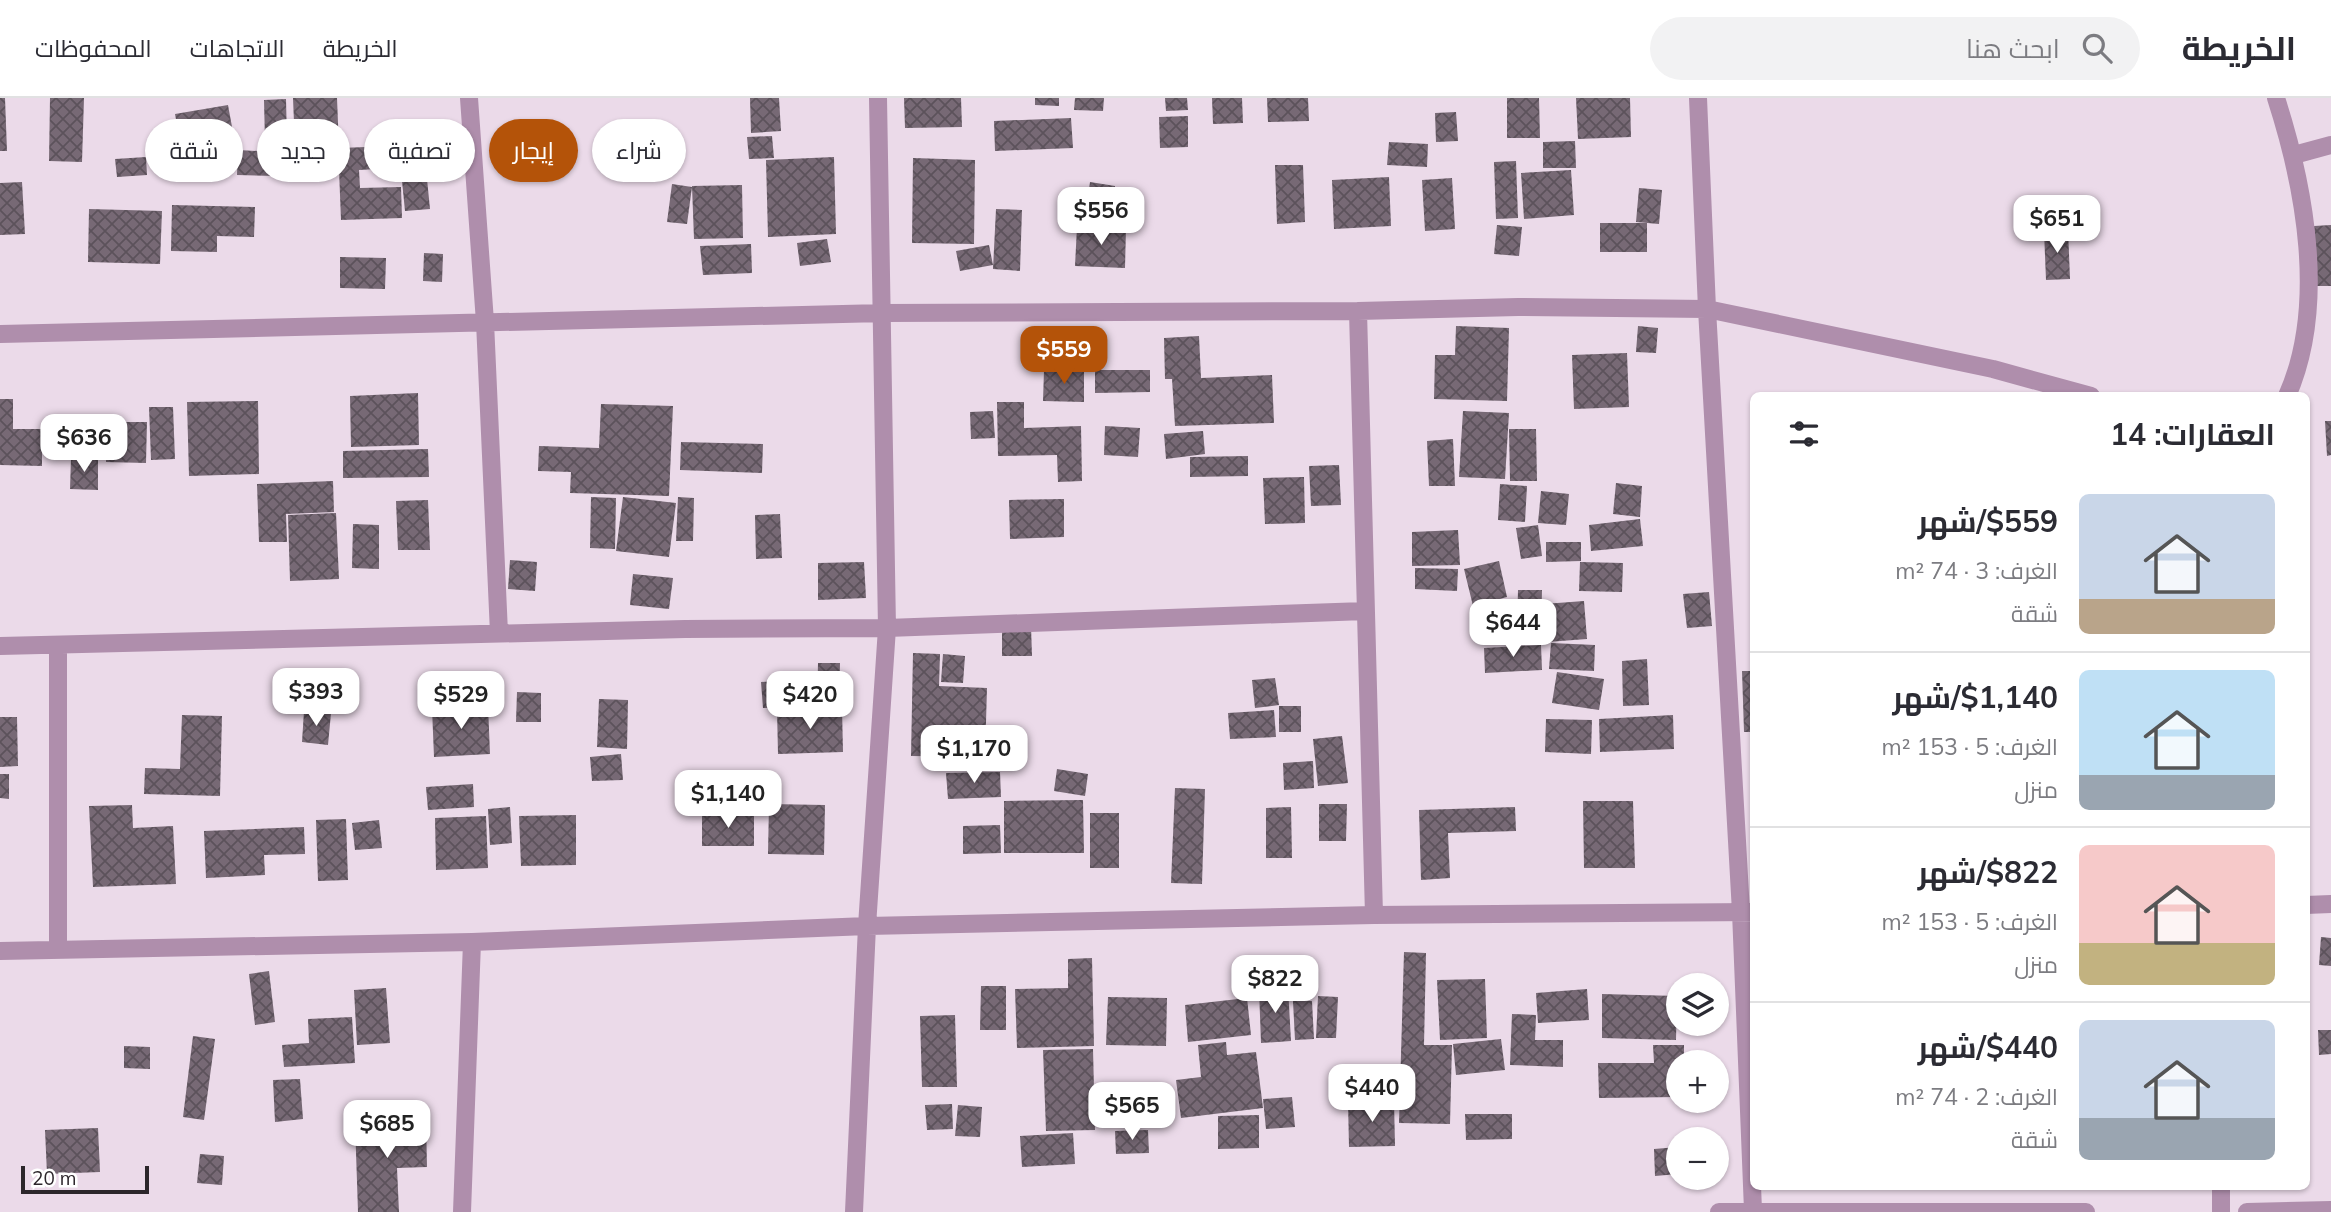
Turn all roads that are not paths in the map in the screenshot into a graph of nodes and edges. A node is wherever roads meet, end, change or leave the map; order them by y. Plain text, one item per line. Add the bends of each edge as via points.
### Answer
1 (469, 98) edge
2 (878, 98) edge
3 (1698, 98) edge
4 (2276, 98) edge
5 (2331, 145) edge
6 (2294, 155) junction
7 (1707, 309) junction
8 (1358, 310) junction
9 (883, 313) junction
10 (485, 322) junction
11 (0, 334) edge
12 (2076, 392) edge
13 (2288, 392) edge
14 (1366, 611) junction
15 (887, 628) junction
16 (499, 633) junction
17 (58, 645) junction
18 (0, 646) edge
19 (2331, 904) edge
20 (2310, 905) edge
21 (1747, 912) edge
22 (1374, 915) junction
23 (867, 926) junction
24 (472, 942) junction
25 (58, 949) junction
26 (0, 951) edge
27 (1750, 1061) edge
28 (1753, 1190) edge
29 (2221, 1190) edge
30 (1753, 1210) edge
31 (2331, 1210) edge
32 (463, 1212) edge
33 (854, 1212) edge
34 (1719, 1212) edge
35 (2086, 1212) edge
36 (2221, 1212) edge
37 (2247, 1212) edge

1 - 10 street
2 - 9 street
3 - 7 street
4 - 6 street
5 - 6 street
6 - 13 street via 2310,296 2305,342
7 - 8 street
7 - 12 street via 1993,369
7 - 21 street
8 - 9 street
8 - 14 street
9 - 10 street
9 - 15 street
10 - 11 street
10 - 16 street
14 - 15 street
14 - 22 street
15 - 16 street
15 - 23 street
16 - 17 street
17 - 18 street
17 - 25 street
19 - 20 street
21 - 22 street
21 - 27 street
22 - 23 street
23 - 24 street
23 - 33 street
24 - 25 street
24 - 32 street
25 - 26 street
28 - 30 street
29 - 36 street
30 - 34 street
30 - 35 street
31 - 37 street

